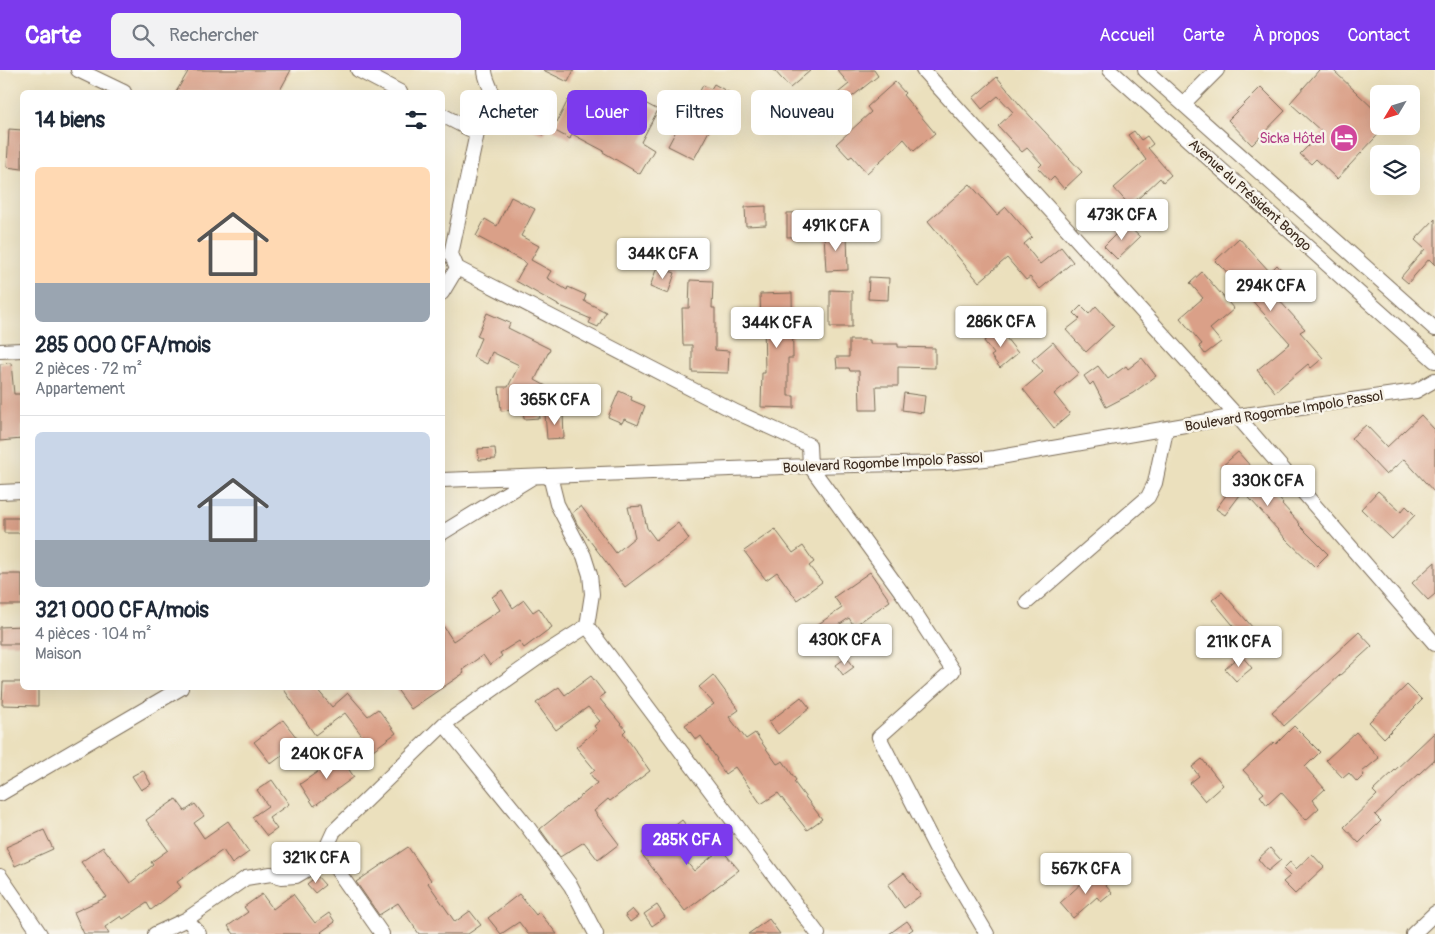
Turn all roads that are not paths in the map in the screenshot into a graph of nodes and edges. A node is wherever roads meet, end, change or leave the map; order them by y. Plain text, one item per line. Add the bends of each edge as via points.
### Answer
1 (78, 70) edge
2 (358, 70) edge
3 (485, 70) edge
4 (923, 70) edge
5 (1110, 70) edge
6 (1145, 70) edge
7 (1217, 70) edge
8 (120, 90) edge
9 (396, 90) edge
10 (491, 90) edge
11 (1183, 104) junction
12 (445, 117) edge
13 (460, 124) edge
14 (476, 135) edge
15 (447, 251) edge
16 (457, 268) junction
17 (445, 288) edge
18 (1435, 329) edge
19 (20, 350) edge
20 (0, 351) edge
21 (1435, 360) edge
22 (1435, 380) edge
23 (1435, 390) edge
24 (1416, 391) junction
25 (1237, 416) junction
26 (1166, 430) junction
27 (810, 466) junction
28 (550, 476) junction
29 (533, 477) junction
30 (445, 480) edge
31 (20, 491) edge
32 (0, 492) edge
33 (445, 531) edge
34 (1027, 602) dead end
35 (1435, 624) edge
36 (587, 626) junction
37 (1424, 633) junction
38 (1435, 644) edge
39 (178, 690) edge
40 (444, 724) junction
41 (0, 794) edge
42 (328, 857) junction
43 (0, 876) edge
44 (1435, 913) edge
45 (188, 919) junction
46 (40, 934) edge
47 (155, 934) edge
48 (198, 934) edge
49 (382, 934) edge
50 (596, 934) edge
51 (818, 934) edge
52 (987, 934) edge
53 (1413, 934) edge

1 - 8 street
2 - 9 street
3 - 10 street
4 - 25 street
5 - 21 street, Avenue du Président Bongo
6 - 11 street, Avenue du Président Bongo
7 - 11 street
11 - 18 street, Avenue du Président Bongo
12 - 13 street
14 - 15 street
15 - 16 street
16 - 17 street
16 - 27 street via 736,412 809,445
19 - 20 street
22 - 24 street, Boulevard Rogombe Impolo Passol
23 - 24 street
24 - 25 street, Boulevard Rogombe Impolo Passol
25 - 26 street, Boulevard Rogombe Impolo Passol
25 - 37 street
26 - 27 street, Boulevard Rogombe Impolo Passol via 946,463
26 - 34 street via 1155,483 1148,497
27 - 28 street, Boulevard Rogombe Impolo Passol
27 - 52 street via 953,671 879,736 936,848
28 - 29 street, Boulevard Rogombe Impolo Passol
28 - 36 street via 557,504 584,556 590,575 592,594
29 - 30 street, Boulevard Rogombe Impolo Passol
29 - 33 street
31 - 32 street
35 - 37 street
36 - 40 street
36 - 51 street
37 - 38 street
39 - 41 street
40 - 42 street via 334,831 328,844
40 - 50 street via 528,826 571,886
42 - 45 street via 296,876 271,874 246,878
42 - 49 street
43 - 46 street
44 - 53 street
45 - 47 street
45 - 48 street

